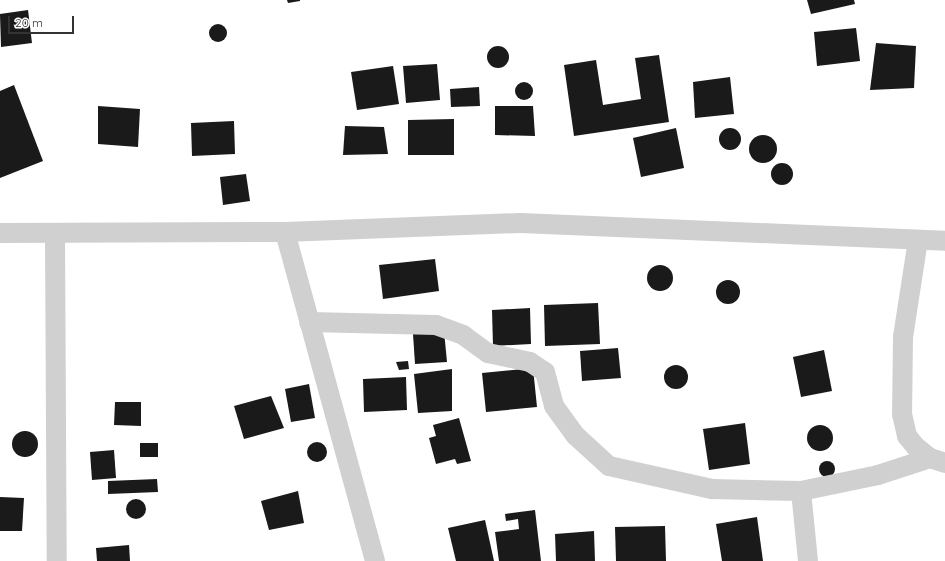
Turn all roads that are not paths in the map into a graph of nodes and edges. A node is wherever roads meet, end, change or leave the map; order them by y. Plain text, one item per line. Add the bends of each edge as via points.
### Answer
1 (286, 232) junction
2 (0, 233) edge
3 (55, 233) junction
4 (918, 240) junction
5 (945, 241) edge
6 (309, 322) junction
7 (938, 461) edge
8 (801, 491) junction
9 (57, 561) edge
10 (375, 561) edge
11 (808, 561) edge

1 - 3 street
1 - 4 street via 521,223
1 - 6 street
2 - 3 street
3 - 9 street
4 - 5 street
4 - 7 street via 903,338 902,414 908,436 916,447
6 - 8 street via 436,325 463,335 488,353 530,362 545,372 554,406 575,435 609,466 712,489
6 - 10 street
7 - 8 street
8 - 11 street

